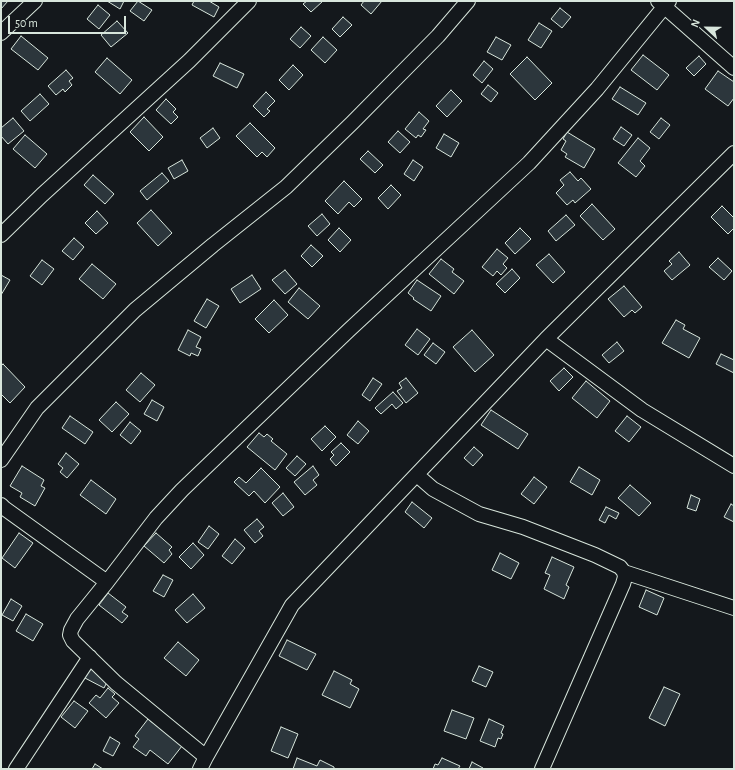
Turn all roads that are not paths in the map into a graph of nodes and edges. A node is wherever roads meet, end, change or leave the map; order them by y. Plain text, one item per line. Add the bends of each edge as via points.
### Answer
1 (35, 1) edge
2 (249, 1) edge
3 (468, 1) edge
4 (664, 2) edge
5 (1, 33) edge
6 (734, 68) edge
7 (734, 153) edge
8 (1, 235) edge
9 (546, 339) junction
10 (1, 460) edge
11 (734, 466) edge
12 (416, 475) junction
13 (1, 505) edge
14 (624, 572) junction
15 (107, 582) junction
16 (734, 608) edge
17 (90, 657) junction
18 (203, 763) edge
19 (16, 769) edge
20 (542, 769) edge

1 - 5 street
2 - 8 street via 189,61
3 - 10 street via 438,36 286,187 135,310 37,408
4 - 6 street
4 - 15 street via 597,89 529,163 182,490 156,518
7 - 9 street
9 - 11 street via 642,410
9 - 12 street
12 - 14 street via 433,489 479,514 523,527 595,555 620,567
12 - 18 street via 292,605
13 - 15 street
14 - 16 street
14 - 20 street via 623,584
15 - 17 street via 71,630 70,636 73,641
17 - 18 street
17 - 19 street

